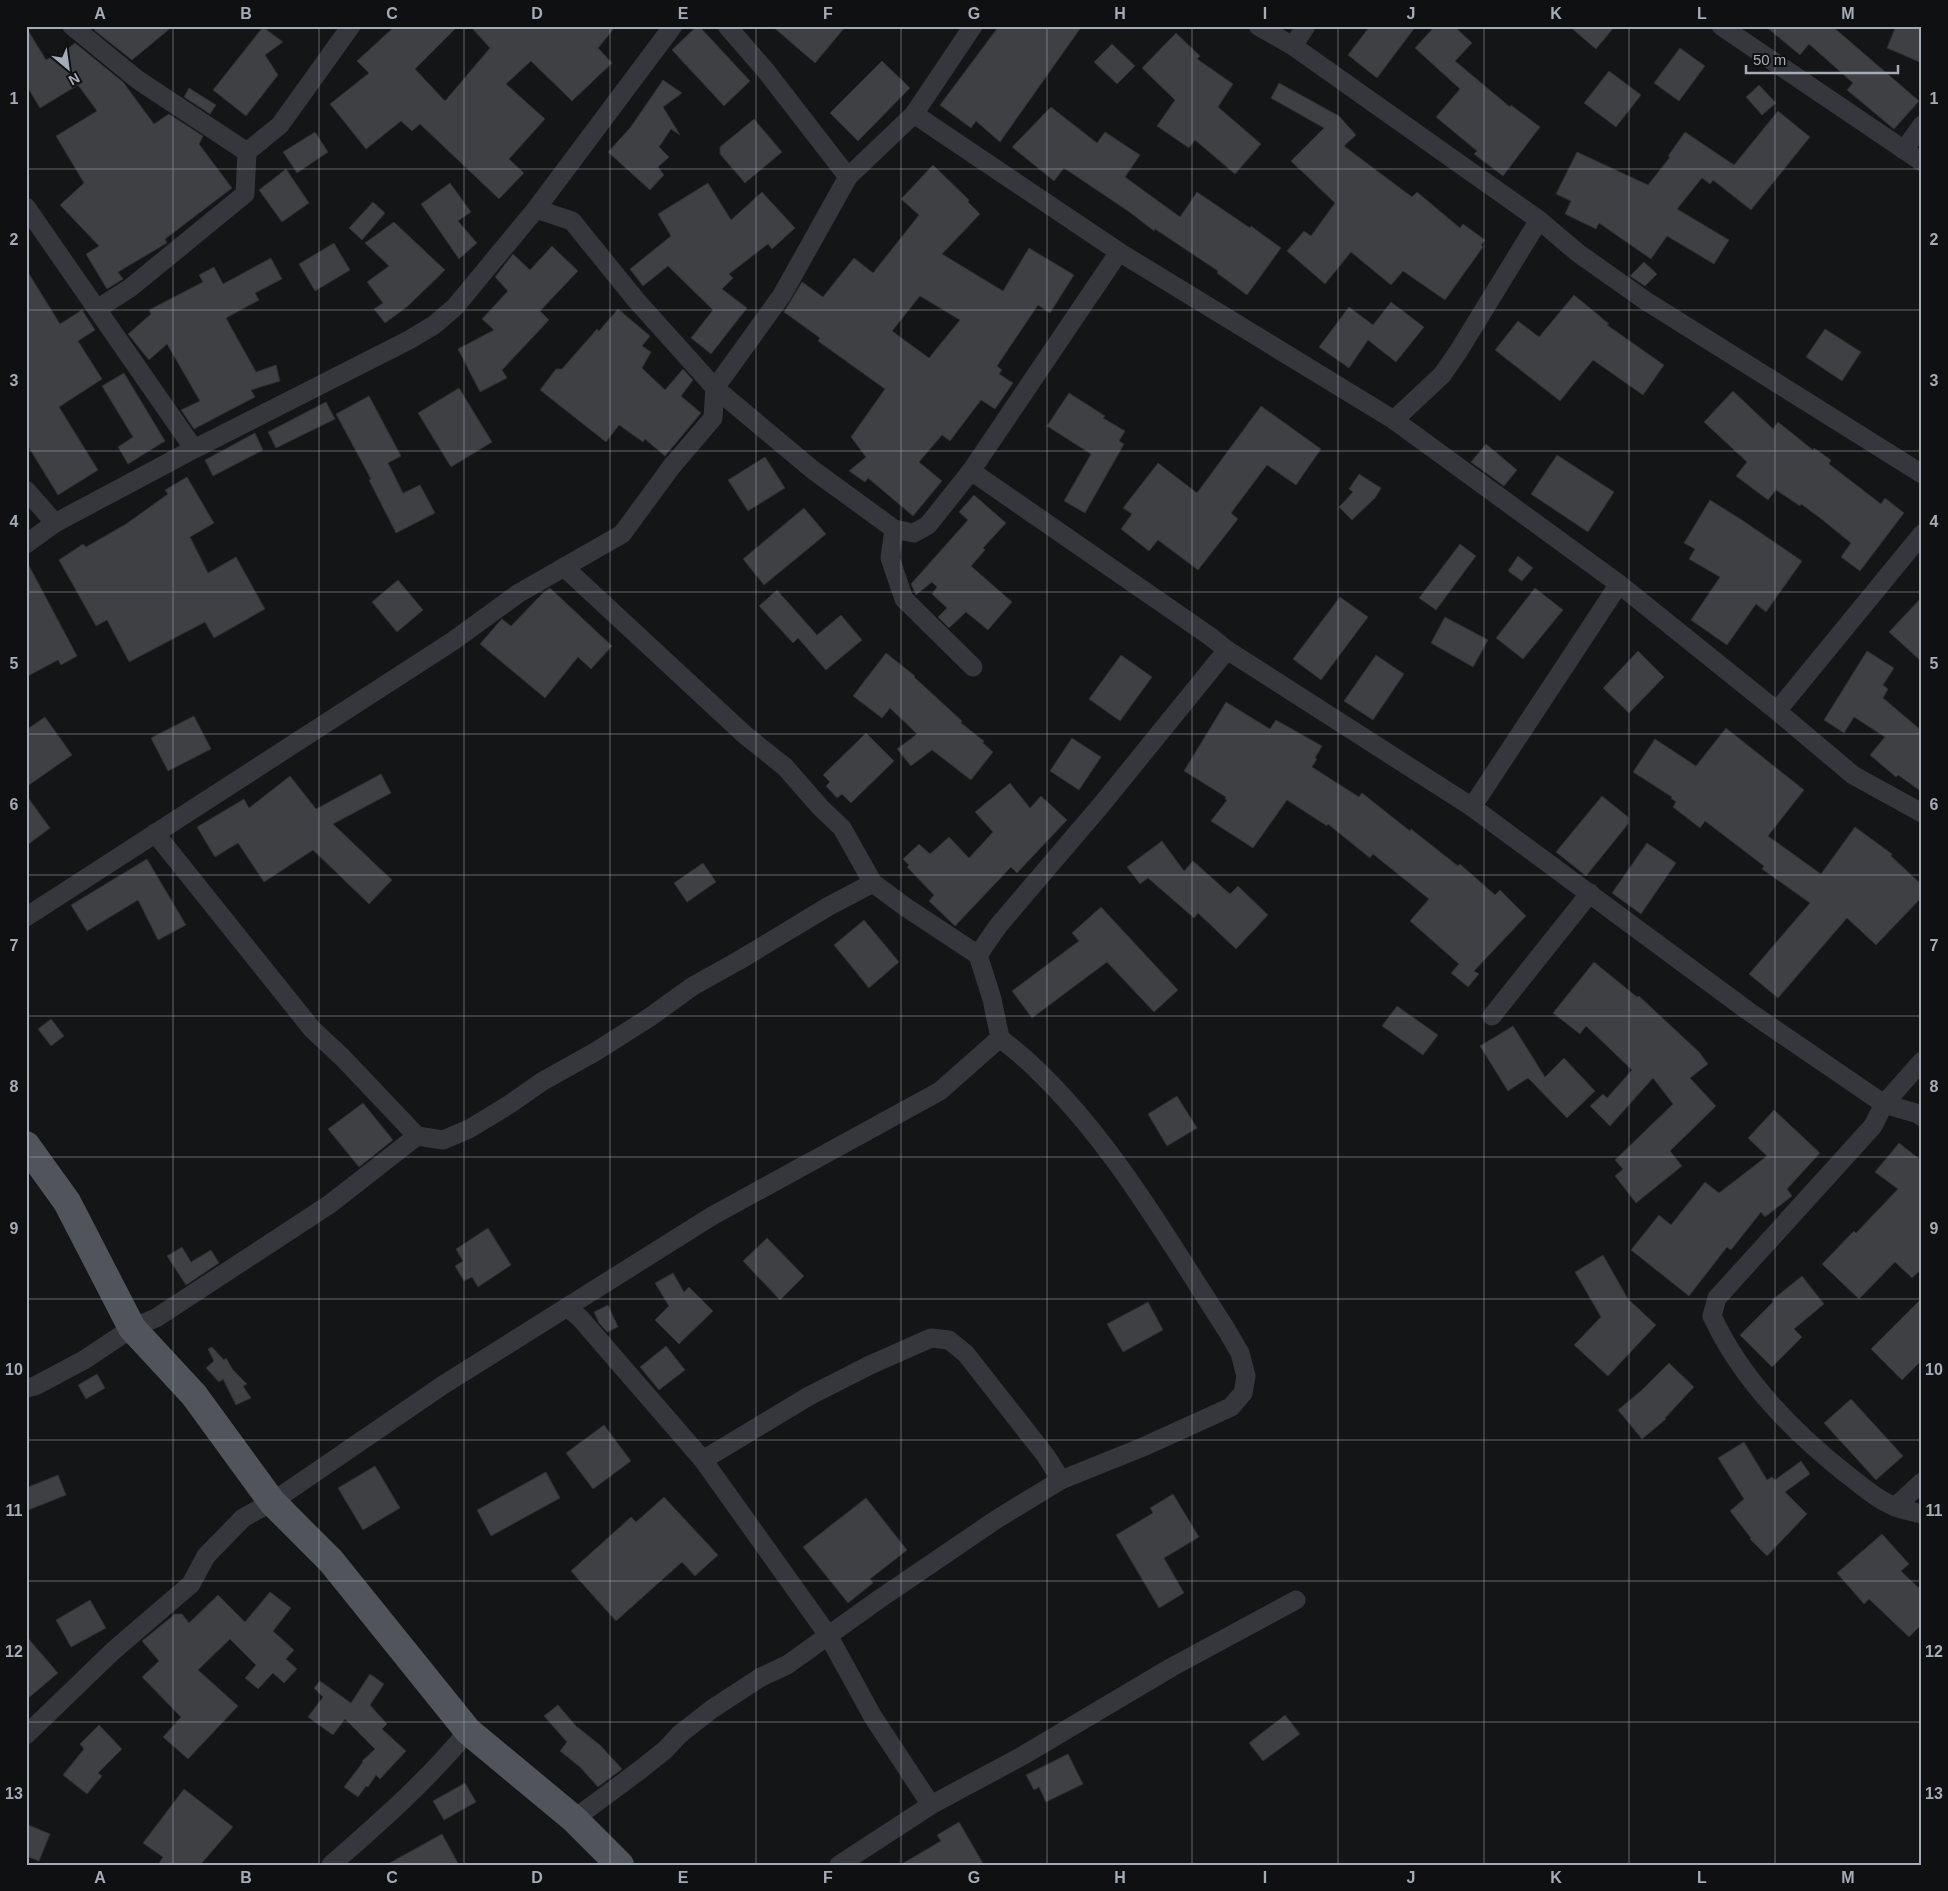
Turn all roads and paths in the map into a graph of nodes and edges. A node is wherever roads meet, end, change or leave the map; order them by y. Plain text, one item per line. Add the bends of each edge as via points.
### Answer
1 (351, 26) edge
2 (673, 26) edge
3 (727, 26) edge
4 (973, 26) edge
5 (1258, 26) edge
6 (1306, 26) edge
7 (1722, 26) edge
8 (79, 28) edge
9 (1293, 46) junction
10 (914, 114) junction
11 (1922, 125) edge
12 (1904, 150) junction
13 (247, 152) junction
14 (1922, 162) edge
15 (848, 178) junction
16 (26, 207) edge
17 (536, 210) junction
18 (1539, 220) junction
19 (1118, 252) junction
20 (96, 309) junction
21 (715, 388) junction
22 (1394, 420) junction
23 (194, 449) junction
24 (971, 471) junction
25 (1922, 474) edge
26 (26, 490) edge
27 (55, 523) junction
28 (894, 529) junction
29 (1922, 534) edge
30 (26, 544) edge
31 (564, 567) junction
32 (1619, 584) junction
33 (1226, 650) junction
34 (973, 667) dead end
35 (1777, 711) junction
36 (1472, 806) junction
37 (1922, 813) edge
38 (155, 834) junction
39 (873, 883) junction
40 (1590, 893) junction
41 (26, 917) edge
42 (978, 955) junction
43 (1492, 1016) dead end
44 (1000, 1038) junction
45 (1922, 1061) edge
46 (1884, 1104) junction
47 (1922, 1117) edge
48 (417, 1136) junction
49 (26, 1145) edge
50 (567, 1307) junction
51 (132, 1328) junction
52 (26, 1388) edge
53 (703, 1460) junction
54 (1061, 1480) junction
55 (1922, 1482) edge
56 (272, 1502) junction
57 (1895, 1507) junction
58 (1922, 1514) edge
59 (1296, 1600) dead end
60 (828, 1635) junction
61 (468, 1731) junction
62 (26, 1735) edge
63 (930, 1805) junction
64 (574, 1819) junction
65 (330, 1865) edge
66 (620, 1865) edge
67 (839, 1865) edge

1 - 13 street via 280,125
2 - 17 street
3 - 15 street
4 - 10 street
5 - 9 street
6 - 9 street
7 - 12 street
8 - 13 street via 138,80
9 - 18 street
10 - 15 street
10 - 19 street
11 - 12 street
12 - 14 street
13 - 20 street via 245,194 130,288
15 - 21 street via 782,295
16 - 20 street
17 - 21 street via 572,222
17 - 23 street via 455,307 434,325
18 - 22 street via 1442,375
18 - 25 street via 1578,253 1646,301
19 - 22 street
19 - 24 street
20 - 23 street
21 - 28 street via 813,470
21 - 31 street via 713,418 672,466 622,534
22 - 32 street
23 - 27 street
24 - 28 street via 928,525 914,533
24 - 33 street
26 - 27 street
27 - 30 street
28 - 34 street via 890,558 904,599
29 - 35 street
31 - 38 street via 519,593 453,641
31 - 39 street via 745,735 785,767 842,828
32 - 35 street
32 - 36 street
33 - 36 street
33 - 42 street via 998,926
35 - 37 street via 1853,775
36 - 40 street
38 - 41 street
38 - 48 street via 312,1029
39 - 42 street
39 - 48 street via 693,986 650,1017 469,1129 444,1140
40 - 43 street
40 - 46 street via 1748,1011
42 - 44 street
44 - 50 street via 940,1091 712,1216
44 - 54 street via 1057,1089 1116,1160 1226,1329 1240,1353 1246,1376 1243,1393 1231,1407
45 - 46 street
46 - 47 street
46 - 57 street via 1873,1126 1717,1298 1712,1316 1720,1334 1764,1399 1818,1451 1873,1495
48 - 51 street via 330,1204 156,1318
49 - 51 main road via 66,1202
50 - 53 street
50 - 56 street via 443,1385
51 - 52 street via 84,1360
51 - 56 main road via 194,1395
53 - 54 street via 809,1396 931,1338 950,1340 966,1354 1028,1432
53 - 60 street
54 - 60 street
55 - 57 street
56 - 61 main road via 331,1561
56 - 62 street via 243,1518 206,1556 191,1584 113,1651
57 - 58 street
59 - 63 street
60 - 63 street via 873,1717
60 - 64 street via 787,1665 761,1677 712,1709 640,1770
61 - 64 main road
61 - 65 street via 397,1807
63 - 67 street
64 - 66 main road

